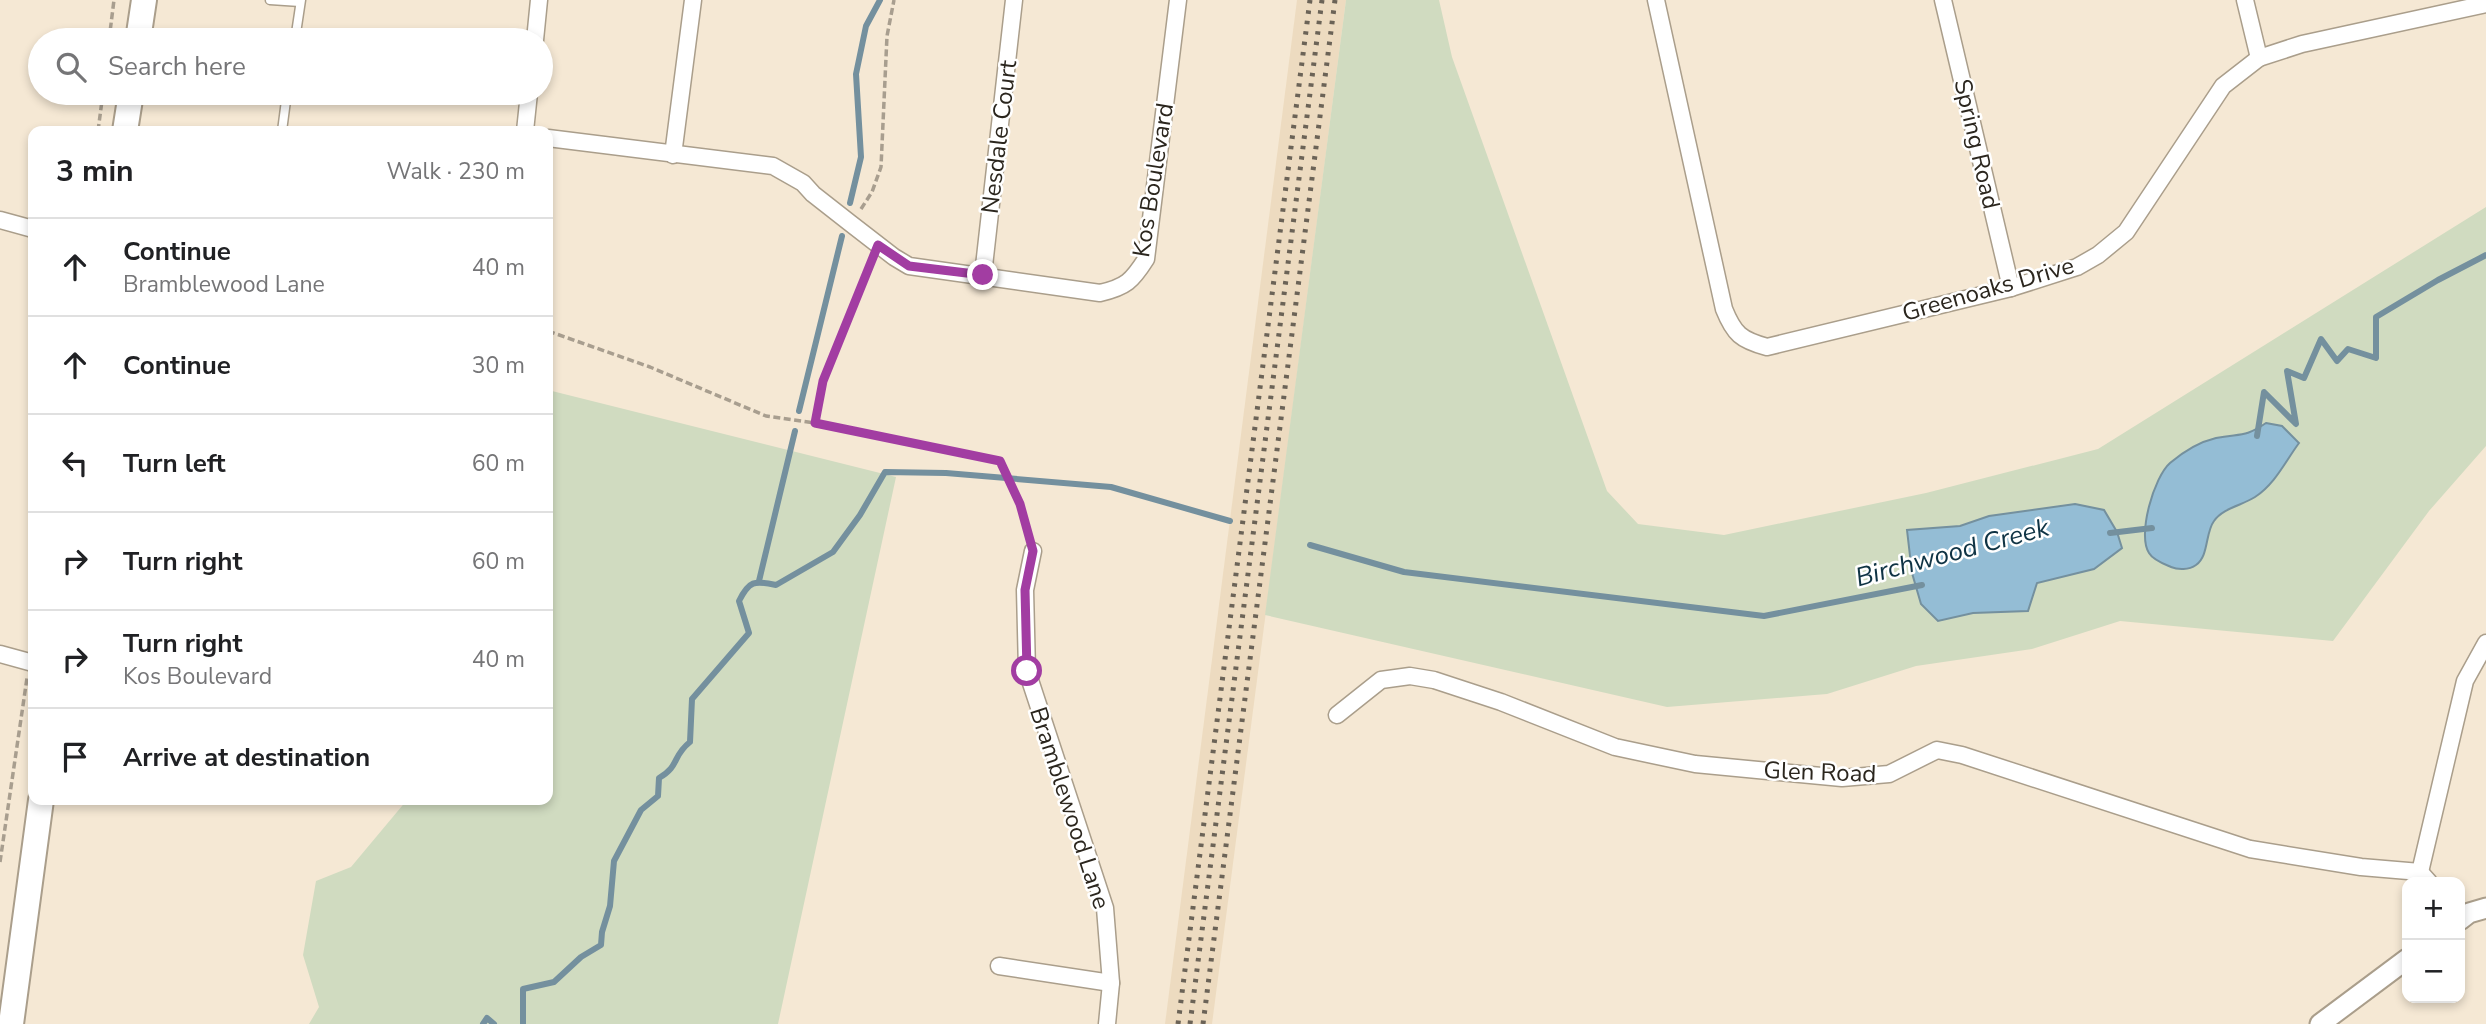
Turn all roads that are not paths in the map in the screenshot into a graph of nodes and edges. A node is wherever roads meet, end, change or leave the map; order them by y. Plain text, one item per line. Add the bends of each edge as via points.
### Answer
1 (144, 0) edge
2 (270, 0) edge
3 (540, 0) edge
4 (694, 0) edge
5 (1014, 0) edge
6 (1178, 0) edge
7 (1656, 0) edge
8 (1943, 0) edge
9 (2245, 0) edge
10 (300, 1) edge
11 (2486, 4) edge
12 (140, 28) edge
13 (297, 28) edge
14 (536, 28) edge
15 (2259, 58) junction
16 (129, 105) edge
17 (285, 105) edge
18 (528, 105) edge
19 (126, 126) edge
20 (283, 126) edge
21 (526, 126) edge
22 (553, 139) edge
23 (673, 155) junction
24 (0, 220) edge
25 (28, 228) edge
26 (983, 275) junction
27 (2011, 288) junction
28 (1033, 551) road end
29 (2486, 643) edge
30 (0, 654) edge
31 (28, 662) edge
32 (1337, 715) dead end
33 (39, 805) edge
34 (2424, 877) edge
35 (2402, 963) edge
36 (999, 966) dead end
37 (1111, 983) junction
38 (8, 992) edge
39 (11, 1024) edge
40 (1107, 1024) edge
41 (2320, 1024) edge

1 - 12 main road
2 - 10 lane
3 - 14 street
4 - 23 street
5 - 26 street, Nesdale Court
6 - 26 street, Kos Boulevard via 1146,259 1139,271 1129,283 1100,293
7 - 27 street, Greenoaks Drive via 1724,309 1731,326 1746,341 1766,347
8 - 27 street, Spring Road
9 - 15 street
10 - 13 lane
11 - 15 street, Greenoaks Drive via 2302,44
15 - 27 street, Greenoaks Drive via 2224,86 2126,232 2077,267
16 - 19 main road
17 - 20 lane
18 - 21 street
22 - 23 street, Kos Boulevard
23 - 26 street, Kos Boulevard via 773,166 803,183 909,266
24 - 25 street
28 - 37 street, Bramblewood Lane via 1025,590 1027,671 1105,908
29 - 34 street via 2465,681
30 - 31 street
32 - 34 street, Glen Road via 1381,680 1410,676 1501,702 1615,747 1695,764 1842,778 1889,774 1937,750 2250,849
33 - 38 main road
35 - 41 street
36 - 37 street
37 - 40 street, Bramblewood Lane
38 - 39 main road

